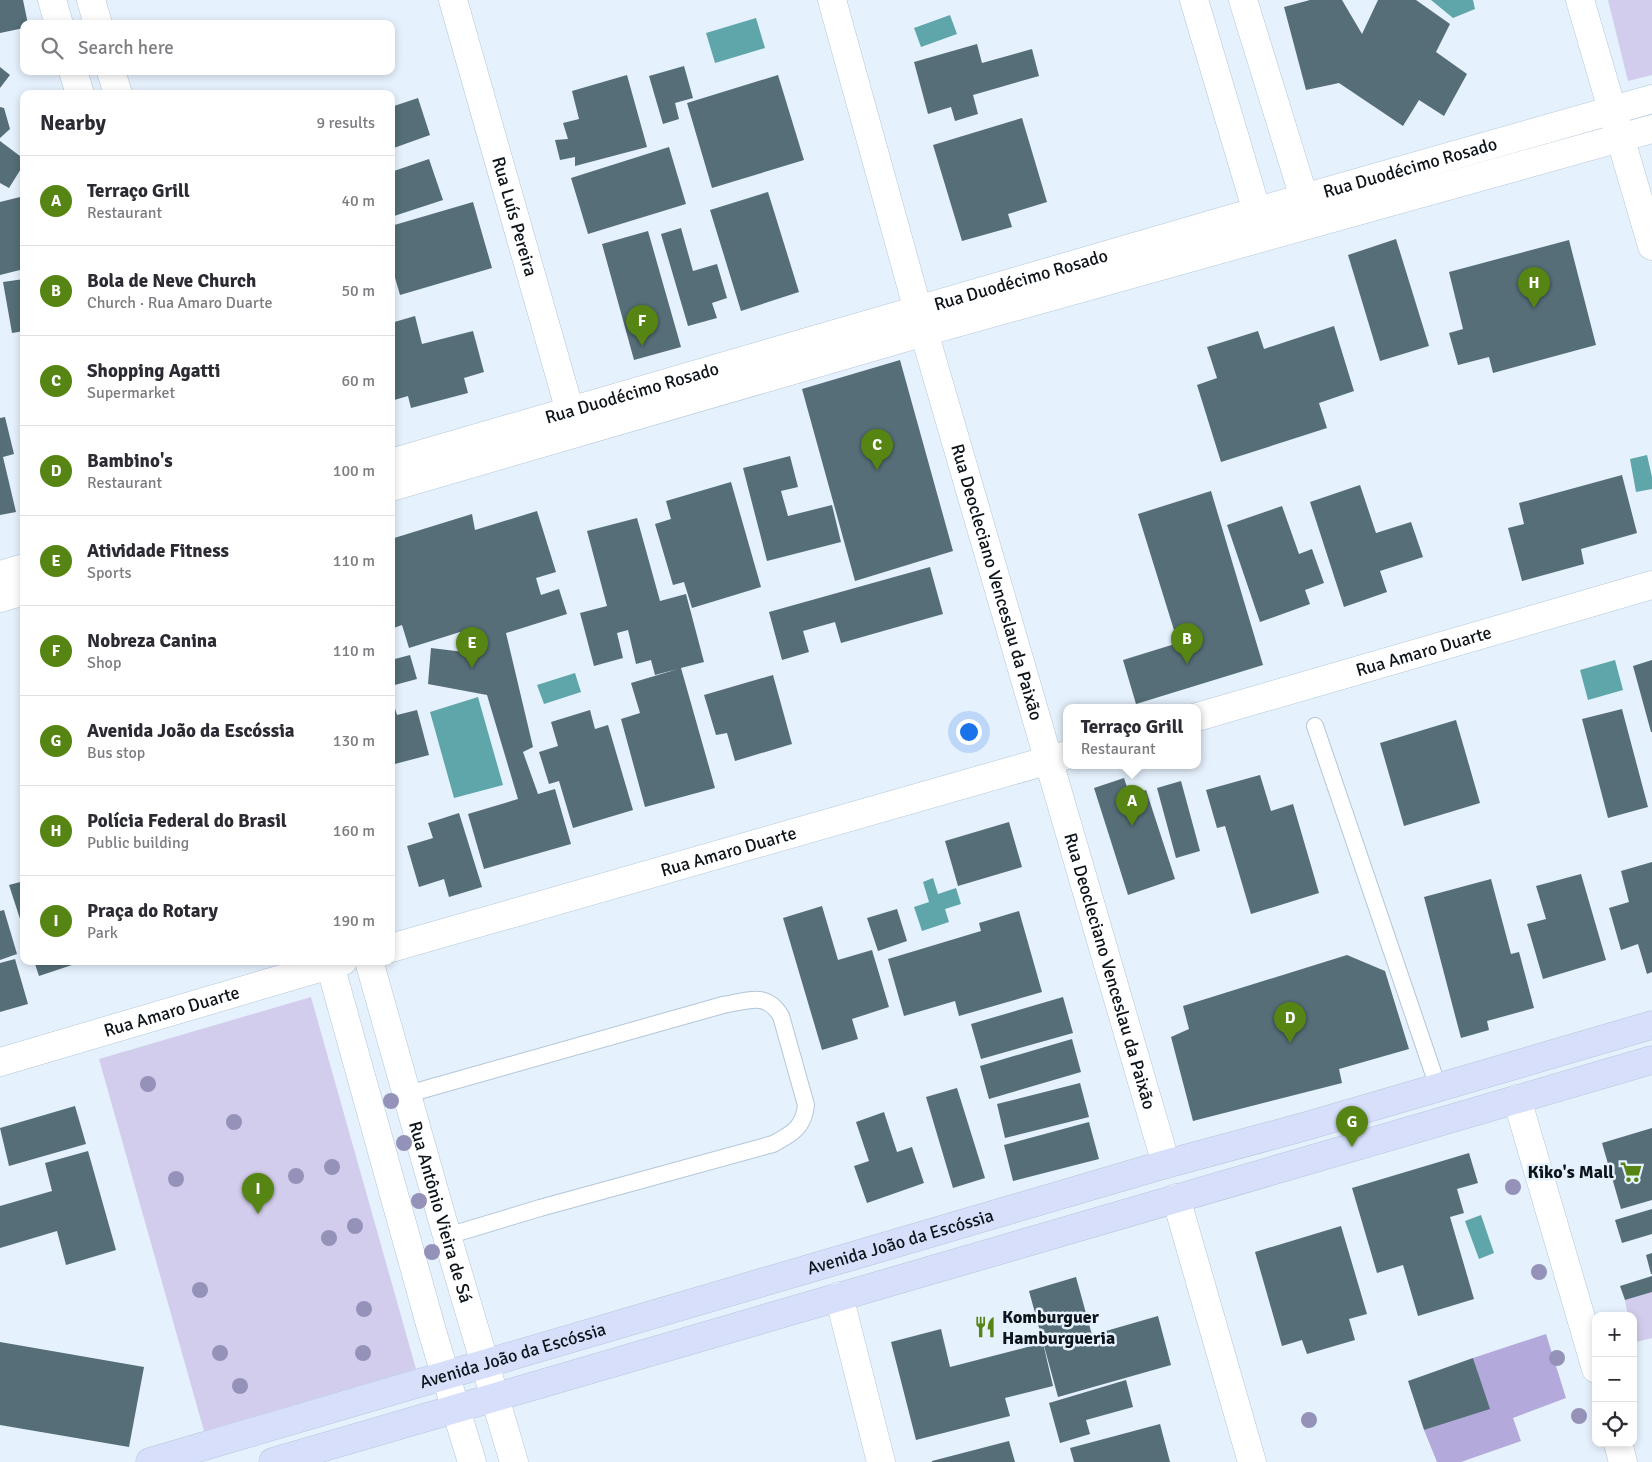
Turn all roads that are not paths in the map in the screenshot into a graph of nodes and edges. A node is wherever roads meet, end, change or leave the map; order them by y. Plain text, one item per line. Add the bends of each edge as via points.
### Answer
1 (52, 0) edge
2 (91, 0) edge
3 (453, 0) edge
4 (832, 0) edge
5 (1194, 0) edge
6 (1243, 0) edge
7 (1580, 0) edge
8 (58, 20) edge
9 (97, 20) edge
10 (75, 75) edge
11 (113, 75) edge
12 (79, 90) edge
13 (117, 90) edge
14 (1652, 99) edge
15 (1611, 111) junction
16 (1652, 129) edge
17 (1620, 138) junction
18 (1308, 210) junction
19 (1261, 224) junction
20 (1652, 246) edge
21 (921, 321) junction
22 (574, 422) junction
23 (395, 462) edge
24 (395, 486) edge
25 (20, 569) edge
26 (0, 575) edge
27 (1652, 585) edge
28 (20, 593) edge
29 (0, 598) edge
30 (1201, 716) edge
31 (1315, 726) dead end
32 (1058, 757) edge
33 (395, 947) edge
34 (324, 965) edge
35 (335, 965) edge
36 (370, 965) edge
37 (1652, 1025) edge
38 (1652, 1060) edge
39 (0, 1062) edge
40 (1438, 1087) junction
41 (408, 1094) junction
42 (1517, 1099) junction
43 (1166, 1164) junction
44 (1176, 1198) junction
45 (447, 1236) junction
46 (839, 1296) junction
47 (1592, 1357) edge
48 (487, 1364) junction
49 (446, 1376) junction
50 (496, 1397) junction
51 (456, 1408) junction
52 (1619, 1447) edge
53 (150, 1462) edge
54 (274, 1462) edge
55 (472, 1462) edge
56 (514, 1462) edge
57 (881, 1462) edge
58 (1252, 1462) edge
59 (1623, 1462) edge

1 - 8 street
2 - 9 street
3 - 22 street, Rua Luís Pereira
4 - 21 street, Rua Deocleciano Venceslau da Paixão
5 - 19 street
6 - 18 street
7 - 15 street
10 - 12 street
11 - 13 street
14 - 15 street, Rua Duodécimo Rosado
15 - 17 street
15 - 18 street, Rua Duodécimo Rosado
16 - 17 street, Rua Duodécimo Rosado
17 - 18 street, Rua Duodécimo Rosado
17 - 20 street
18 - 19 street, Rua Duodécimo Rosado
19 - 21 street, Rua Duodécimo Rosado
21 - 22 street, Rua Duodécimo Rosado
21 - 32 street, Rua Deocleciano Venceslau da Paixão
22 - 23 street, Rua Duodécimo Rosado
22 - 24 street, Rua Duodécimo Rosado
25 - 26 street
27 - 30 street, Rua Amaro Duarte
28 - 29 street
31 - 40 lane
32 - 33 street, Rua Amaro Duarte
32 - 43 street, Rua Deocleciano Venceslau da Paixão
34 - 39 street, Rua Amaro Duarte
35 - 49 street
36 - 41 street, Rua Antônio Vieira de Sá
37 - 40 main road, Avenida João da Escóssia
38 - 42 main road, Avenida João da Escóssia
40 - 43 main road, Avenida João da Escóssia
41 - 45 street, Rua Antônio Vieira de Sá
41 - 45 lane via 723,1005 758,999 775,1006 781,1016 803,1096 805,1117 790,1136 773,1144
42 - 44 main road, Avenida João da Escóssia
42 - 47 street
43 - 48 main road, Avenida João da Escóssia
44 - 46 main road, Avenida João da Escóssia
44 - 58 street
45 - 48 street, Rua Antônio Vieira de Sá
46 - 50 main road, Avenida João da Escóssia
46 - 57 street
48 - 49 main road, Avenida João da Escóssia
48 - 50 street, Rua Antônio Vieira de Sá
49 - 51 street
49 - 53 main road, Avenida João da Escóssia
50 - 51 main road, Avenida João da Escóssia
50 - 56 street, Rua Antônio Vieira de Sá
51 - 54 main road, Avenida João da Escóssia
51 - 55 street
52 - 59 street

